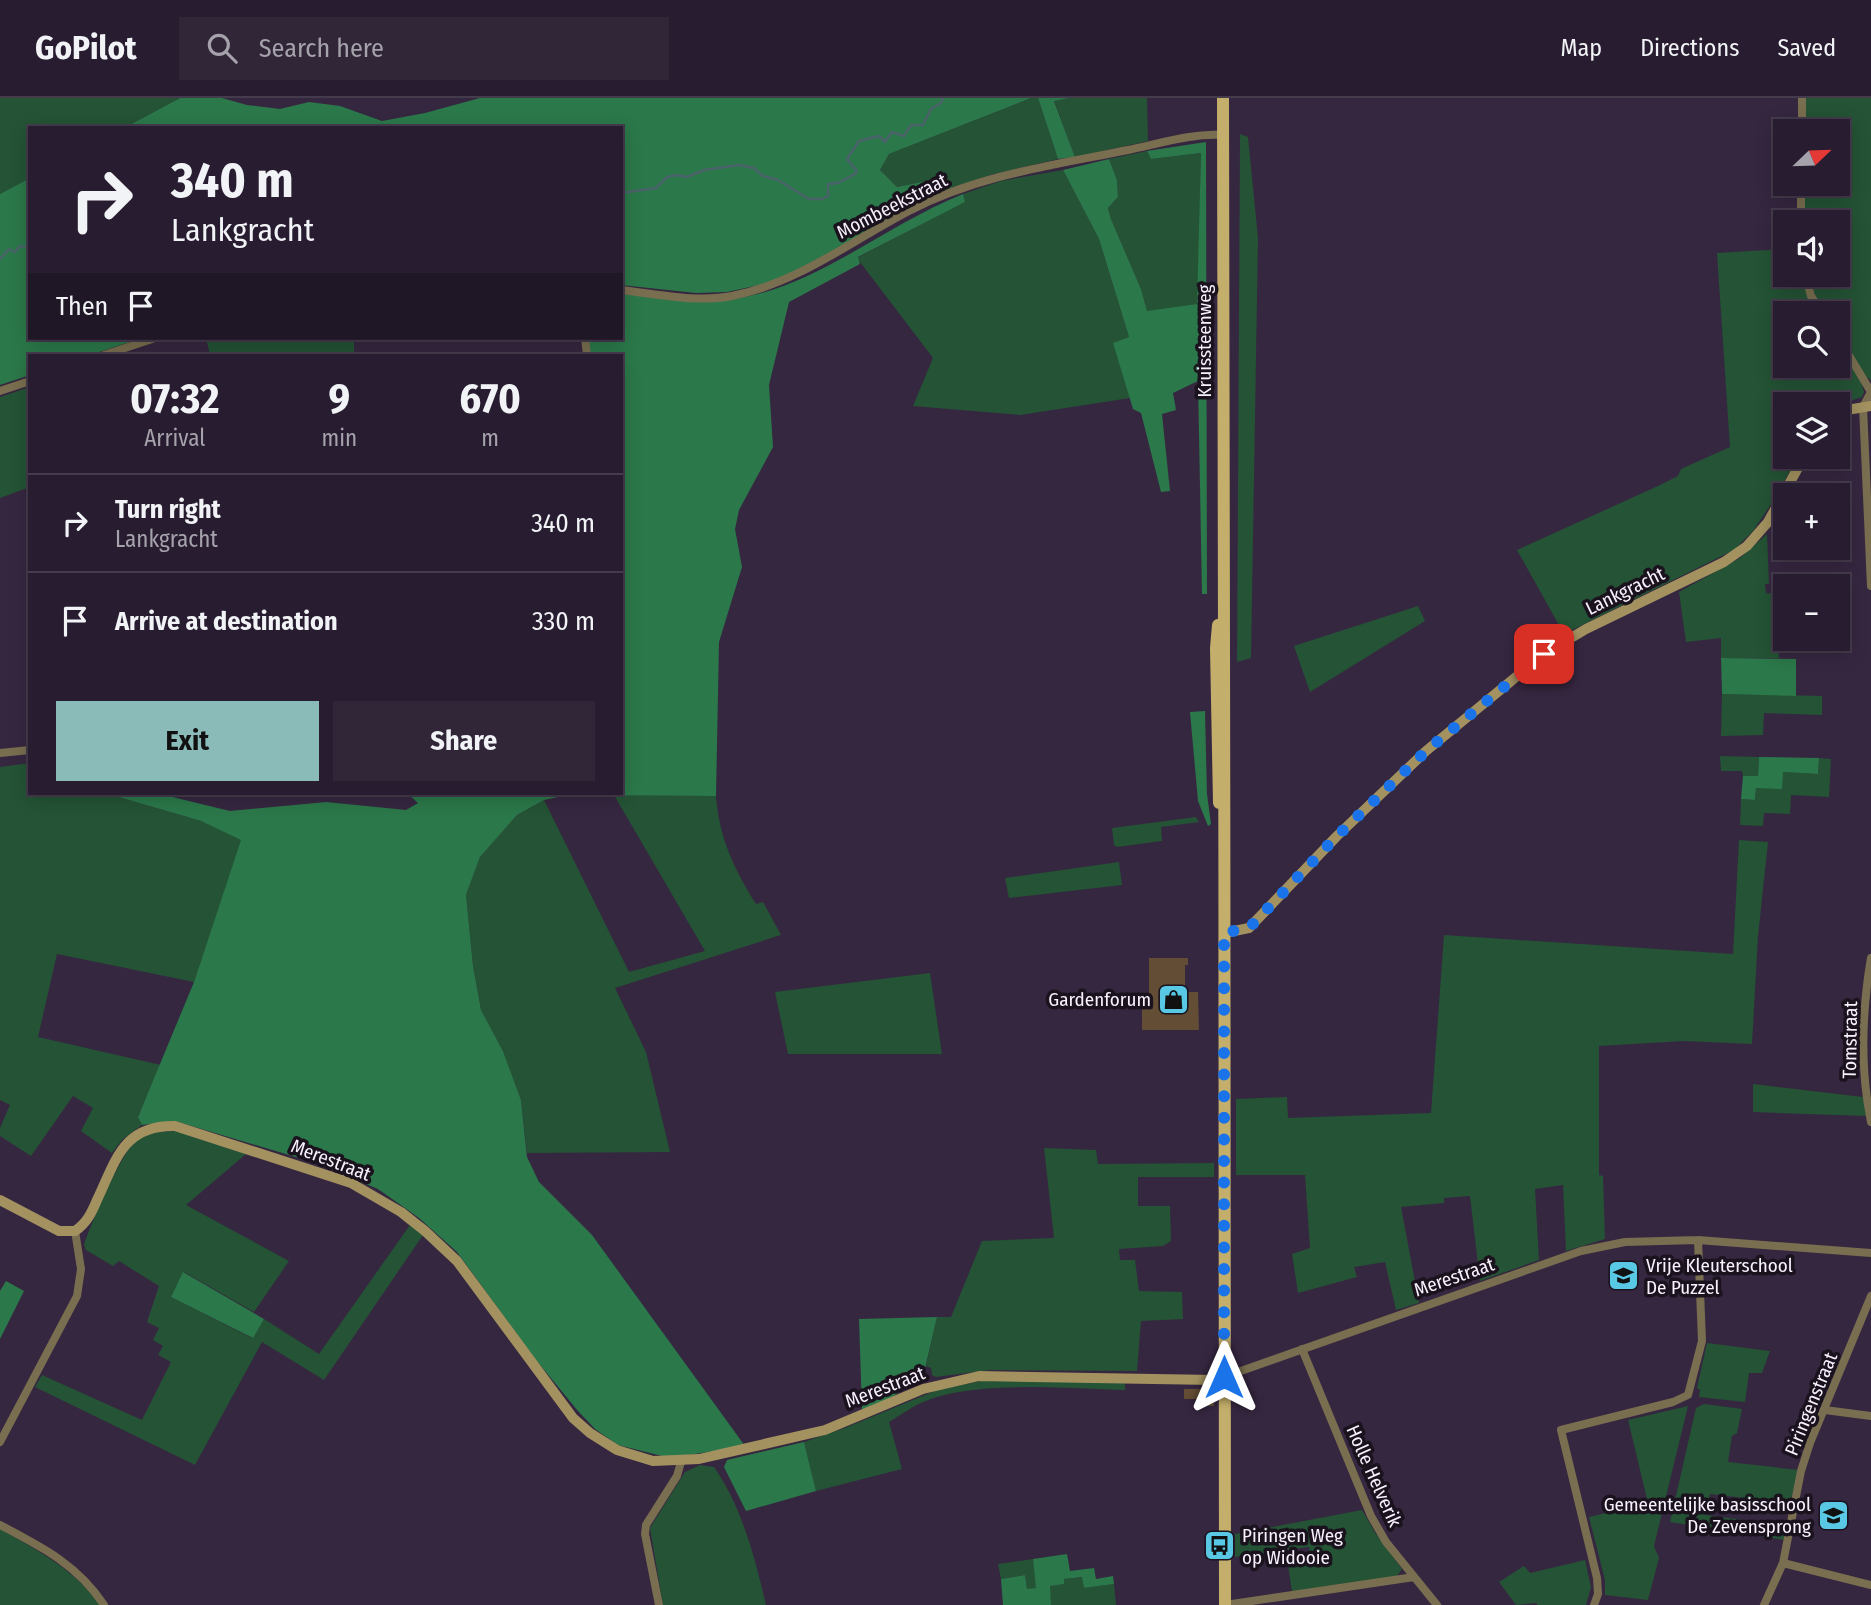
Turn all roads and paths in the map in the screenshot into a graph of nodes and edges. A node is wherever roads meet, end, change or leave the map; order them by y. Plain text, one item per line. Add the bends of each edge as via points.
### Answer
1 (1223, 98) edge
2 (1802, 98) edge
3 (1801, 119) edge
4 (1223, 135) junction
5 (623, 290) edge
6 (149, 340) edge
7 (107, 354) edge
8 (1850, 357) edge
9 (28, 382) edge
10 (0, 391) edge
11 (1871, 392) edge
12 (1867, 406) edge
13 (1850, 411) edge
14 (1797, 469) edge
15 (1871, 586) edge
16 (28, 750) edge
17 (0, 753) edge
18 (1224, 933) junction
19 (1871, 958) edge
20 (1868, 1048) edge
21 (1871, 1122) edge
22 (0, 1200) edge
23 (75, 1231) junction
24 (1698, 1240) junction
25 (1871, 1253) edge
26 (1871, 1296) edge
27 (1302, 1349) junction
28 (1224, 1377) junction
29 (1825, 1410) junction
30 (1871, 1416) edge
31 (0, 1442) edge
32 (681, 1462) junction
33 (0, 1525) edge
34 (1783, 1563) junction
35 (1414, 1577) junction
36 (1871, 1585) edge
37 (104, 1605) edge
38 (659, 1605) edge
39 (1225, 1605) edge
40 (1437, 1605) edge
41 (1594, 1605) edge
42 (1764, 1605) edge

1 - 4 main road, Kruissteenweg
2 - 3 street
4 - 5 street, Mombeekstraat via 997,176 910,210 789,278 730,296 682,297
4 - 18 main road, Kruissteenweg
6 - 7 street
8 - 11 street
9 - 10 street
11 - 12 street
12 - 13 street
12 - 15 street
14 - 18 street, Lankgracht via 1768,522 1747,546 1544,654 1426,751 1249,928
16 - 17 street
18 - 28 main road, Kruissteenweg
19 - 20 street, Tomstraat via 1866,985
20 - 21 street, Tomstraat via 1864,1087
22 - 23 street via 59,1231
23 - 31 street via 81,1269 77,1296
23 - 32 street, Merestraat via 88,1219 128,1141 159,1126 175,1126 351,1184 401,1212 457,1261 567,1409 590,1433 635,1456
24 - 25 street, Merestraat
24 - 27 street, Merestraat via 1625,1242 1581,1251
24 - 41 street via 1702,1341 1688,1395 1561,1430 1597,1578
26 - 29 street, Piringenstraat
27 - 28 street, Merestraat
27 - 35 street, Holle Helverik via 1371,1516
28 - 32 street, Merestraat via 979,1376 922,1389 825,1430
28 - 39 main road, Kruissteenweg
29 - 30 street
29 - 34 street, Piringenstraat via 1801,1471
32 - 38 street via 646,1525
33 - 37 street via 72,1567
34 - 36 street
34 - 42 street, Piringenstraat
35 - 39 street
35 - 40 street, Holle Helverik

